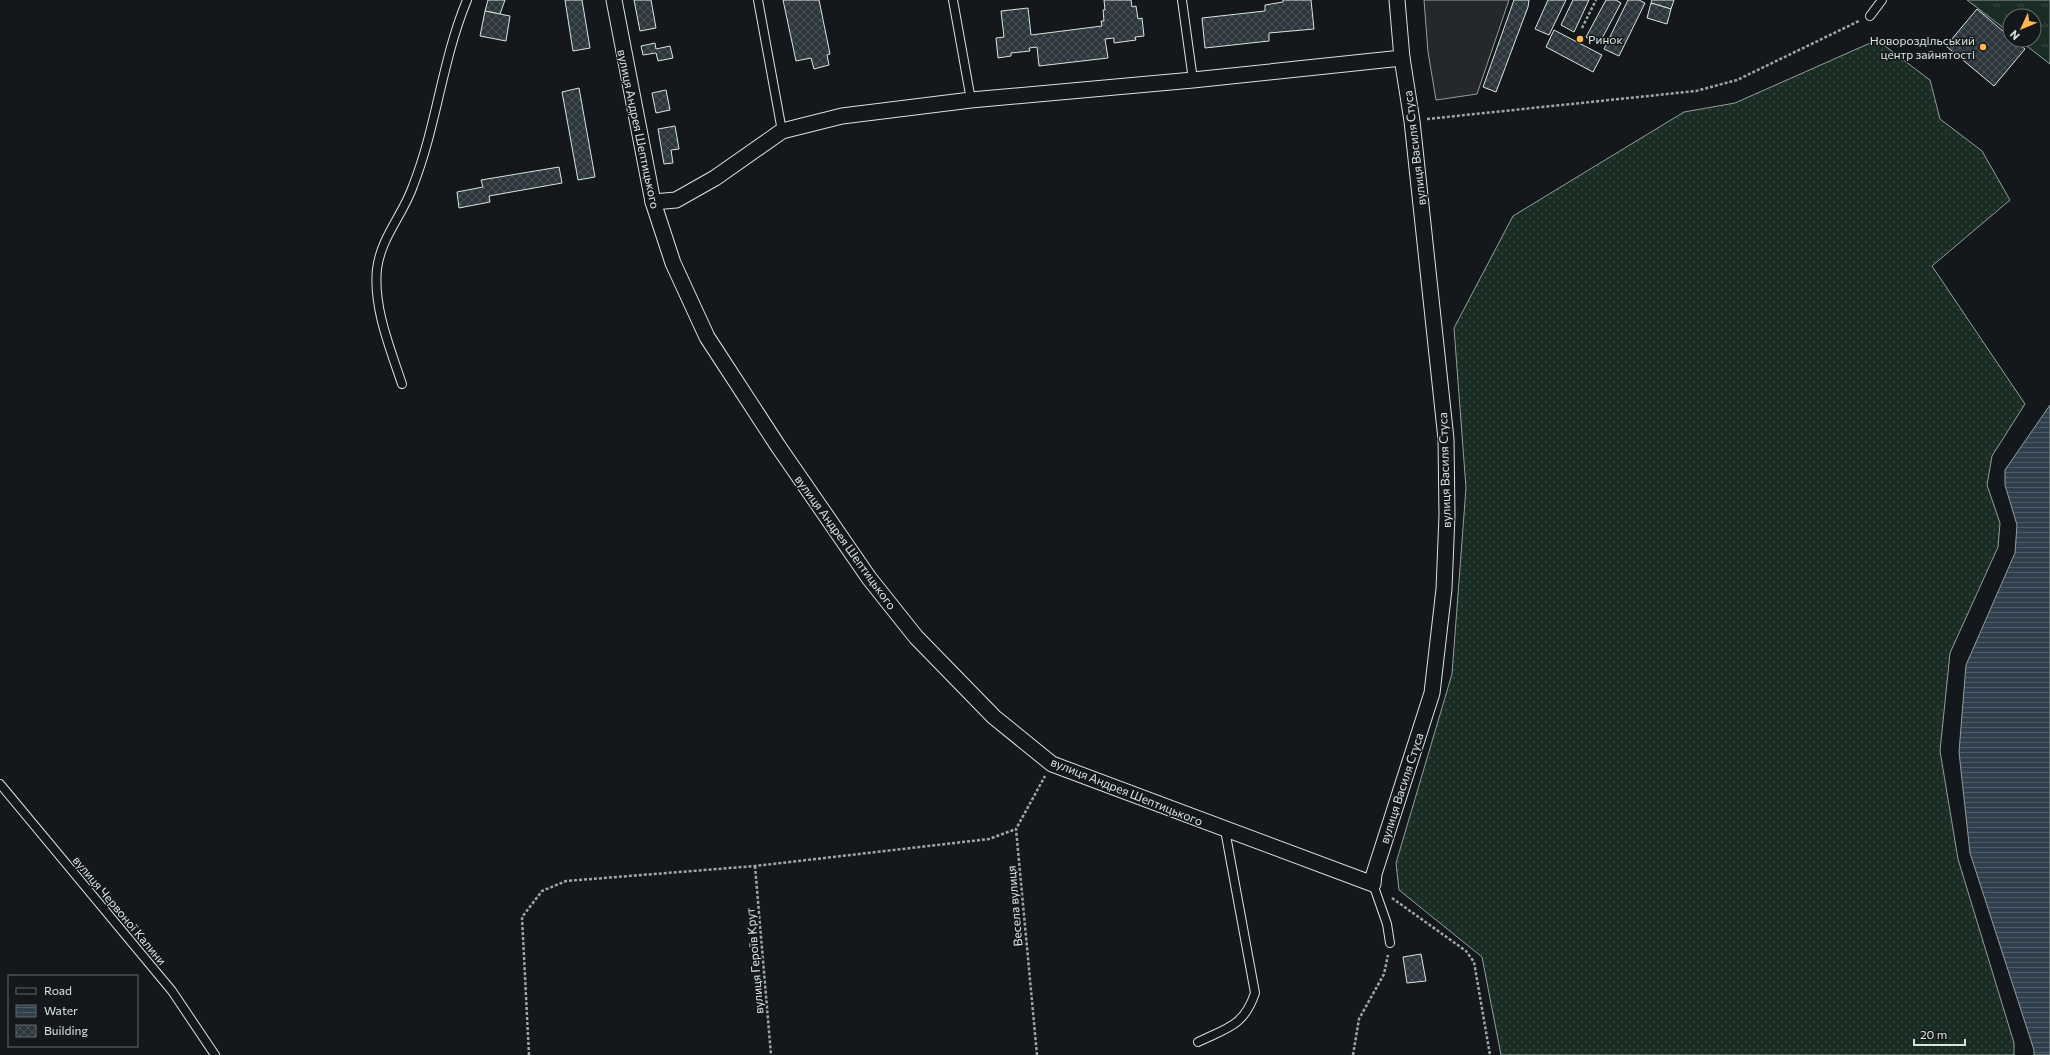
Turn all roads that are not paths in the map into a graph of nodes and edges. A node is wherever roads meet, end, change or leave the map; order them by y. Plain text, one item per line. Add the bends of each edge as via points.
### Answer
1 (467, 0) edge
2 (614, 0) edge
3 (758, 0) edge
4 (953, 0) edge
5 (1182, 0) edge
6 (1398, 0) edge
7 (1882, 0) edge
8 (1870, 16) road end
9 (1402, 58) junction
10 (1193, 80) junction
11 (970, 100) junction
12 (782, 131) junction
13 (653, 202) junction
14 (402, 384) dead end
15 (0, 784) edge
16 (1225, 830) junction
17 (1373, 884) junction
18 (1390, 942) road end
19 (1198, 1042) dead end
20 (215, 1055) edge

1 - 14 lane via 450,47 433,126 413,187 379,254 376,283 380,307
2 - 13 street, вулиця Андрея Шептицького
3 - 12 lane
4 - 11 lane
5 - 10 lane
6 - 9 street, вулиця Василя Стуса
7 - 8 lane
9 - 10 street
9 - 17 street, вулиця Василя Стуса via 1412,121 1446,439 1447,515 1444,589 1432,693
10 - 11 street
11 - 12 street via 842,116
12 - 13 street via 715,178 676,200
13 - 16 street, вулиця Андрея Шептицького via 673,263 707,337 869,578 916,637 994,717 1052,764
15 - 20 lane, вулиця Червоної Калини via 172,991
16 - 17 street, вулиця Андрея Шептицького
16 - 19 lane via 1255,993 1250,1010 1236,1023
17 - 18 lane via 1387,924

